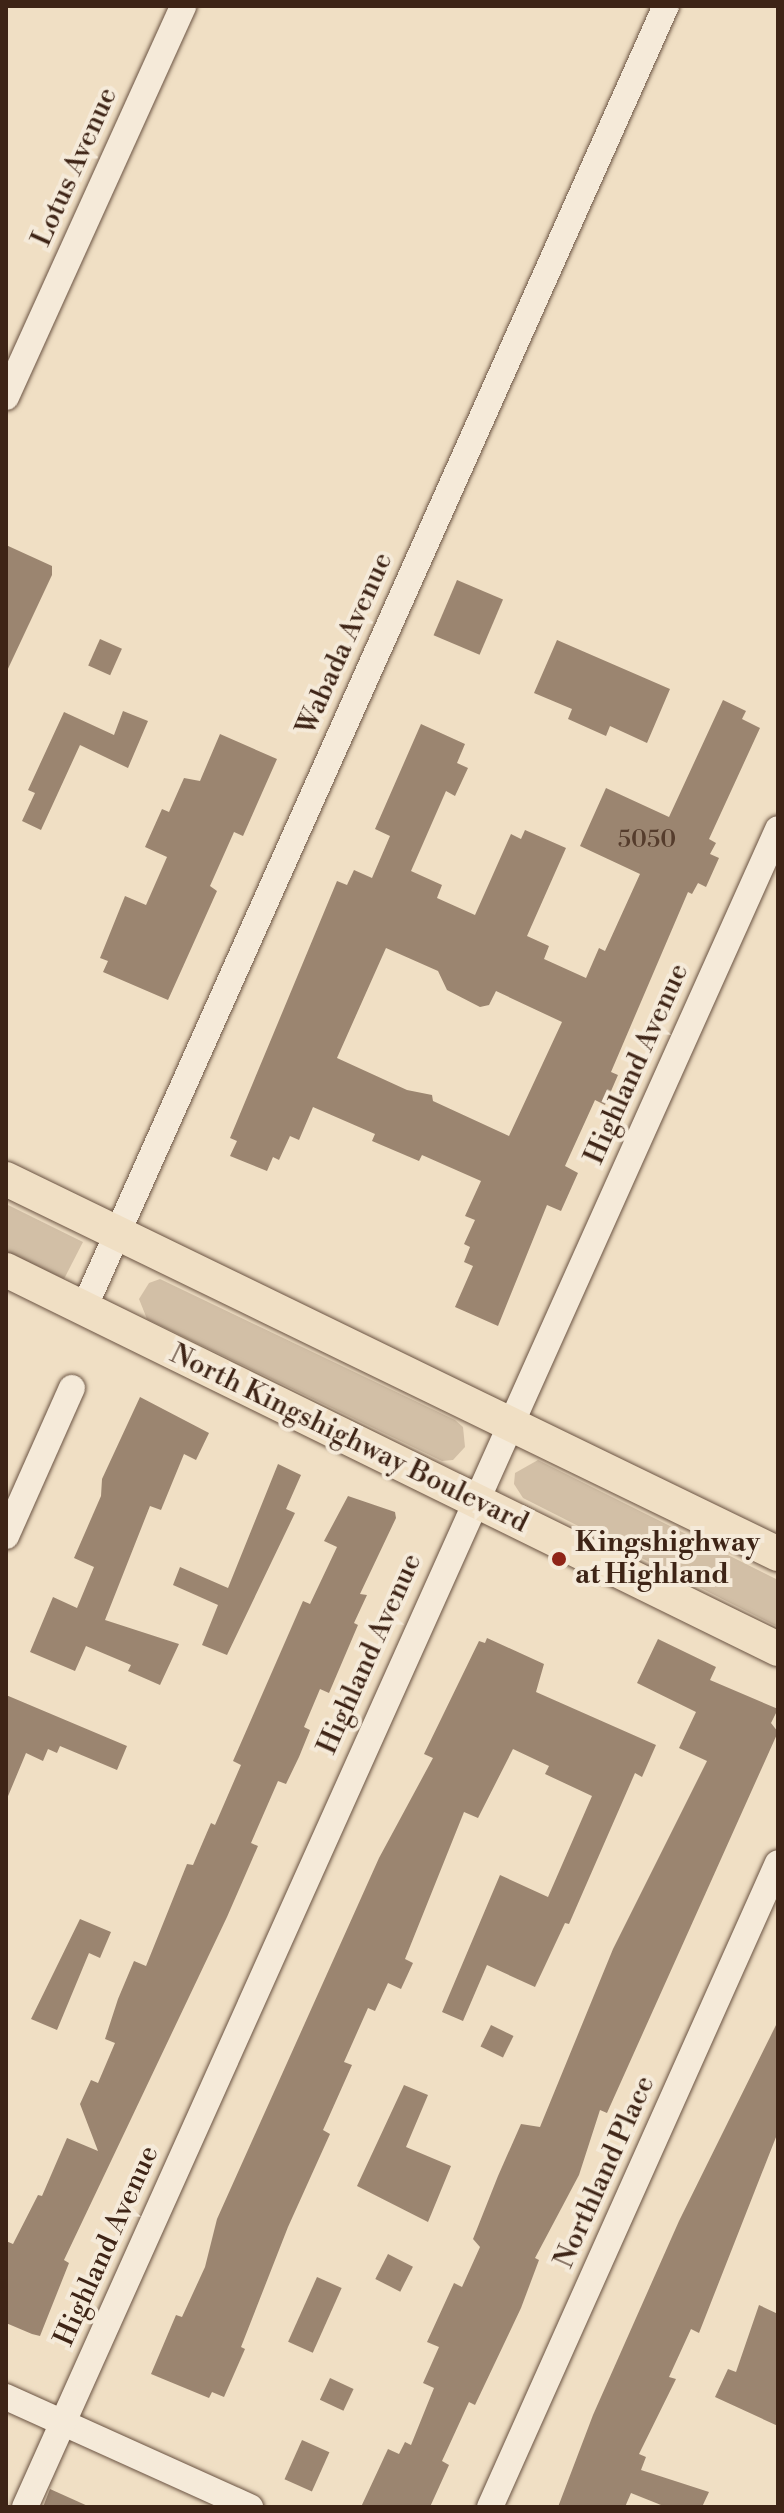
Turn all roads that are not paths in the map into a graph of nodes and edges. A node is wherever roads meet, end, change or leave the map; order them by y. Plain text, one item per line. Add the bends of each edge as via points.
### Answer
1 (183, 6) edge
2 (666, 6) edge
3 (6, 397) edge
4 (778, 829) edge
5 (6, 1179) edge
6 (117, 1231) junction
7 (6, 1270) edge
8 (84, 1308) junction
9 (72, 1388) dead end
10 (510, 1424) junction
11 (473, 1501) junction
12 (6, 1536) edge
13 (778, 1554) edge
14 (778, 1649) edge
15 (778, 1863) edge
16 (6, 2397) edge
17 (63, 2422) junction
18 (25, 2507) edge
19 (250, 2507) edge
20 (490, 2507) edge

1 - 3 street, Lotus Avenue
2 - 6 street, Wabada Avenue
4 - 10 street, Highland Avenue
5 - 6 main road
6 - 8 street, Wabada Avenue
6 - 10 main road
7 - 8 main road, North Kingshighway Boulevard
8 - 11 main road, North Kingshighway Boulevard
9 - 12 street
10 - 11 street, Highland Avenue
10 - 13 main road
11 - 14 main road, North Kingshighway Boulevard
11 - 17 street, Highland Avenue
15 - 20 street, Northland Place
16 - 17 street
17 - 18 street, Highland Avenue
17 - 19 street

